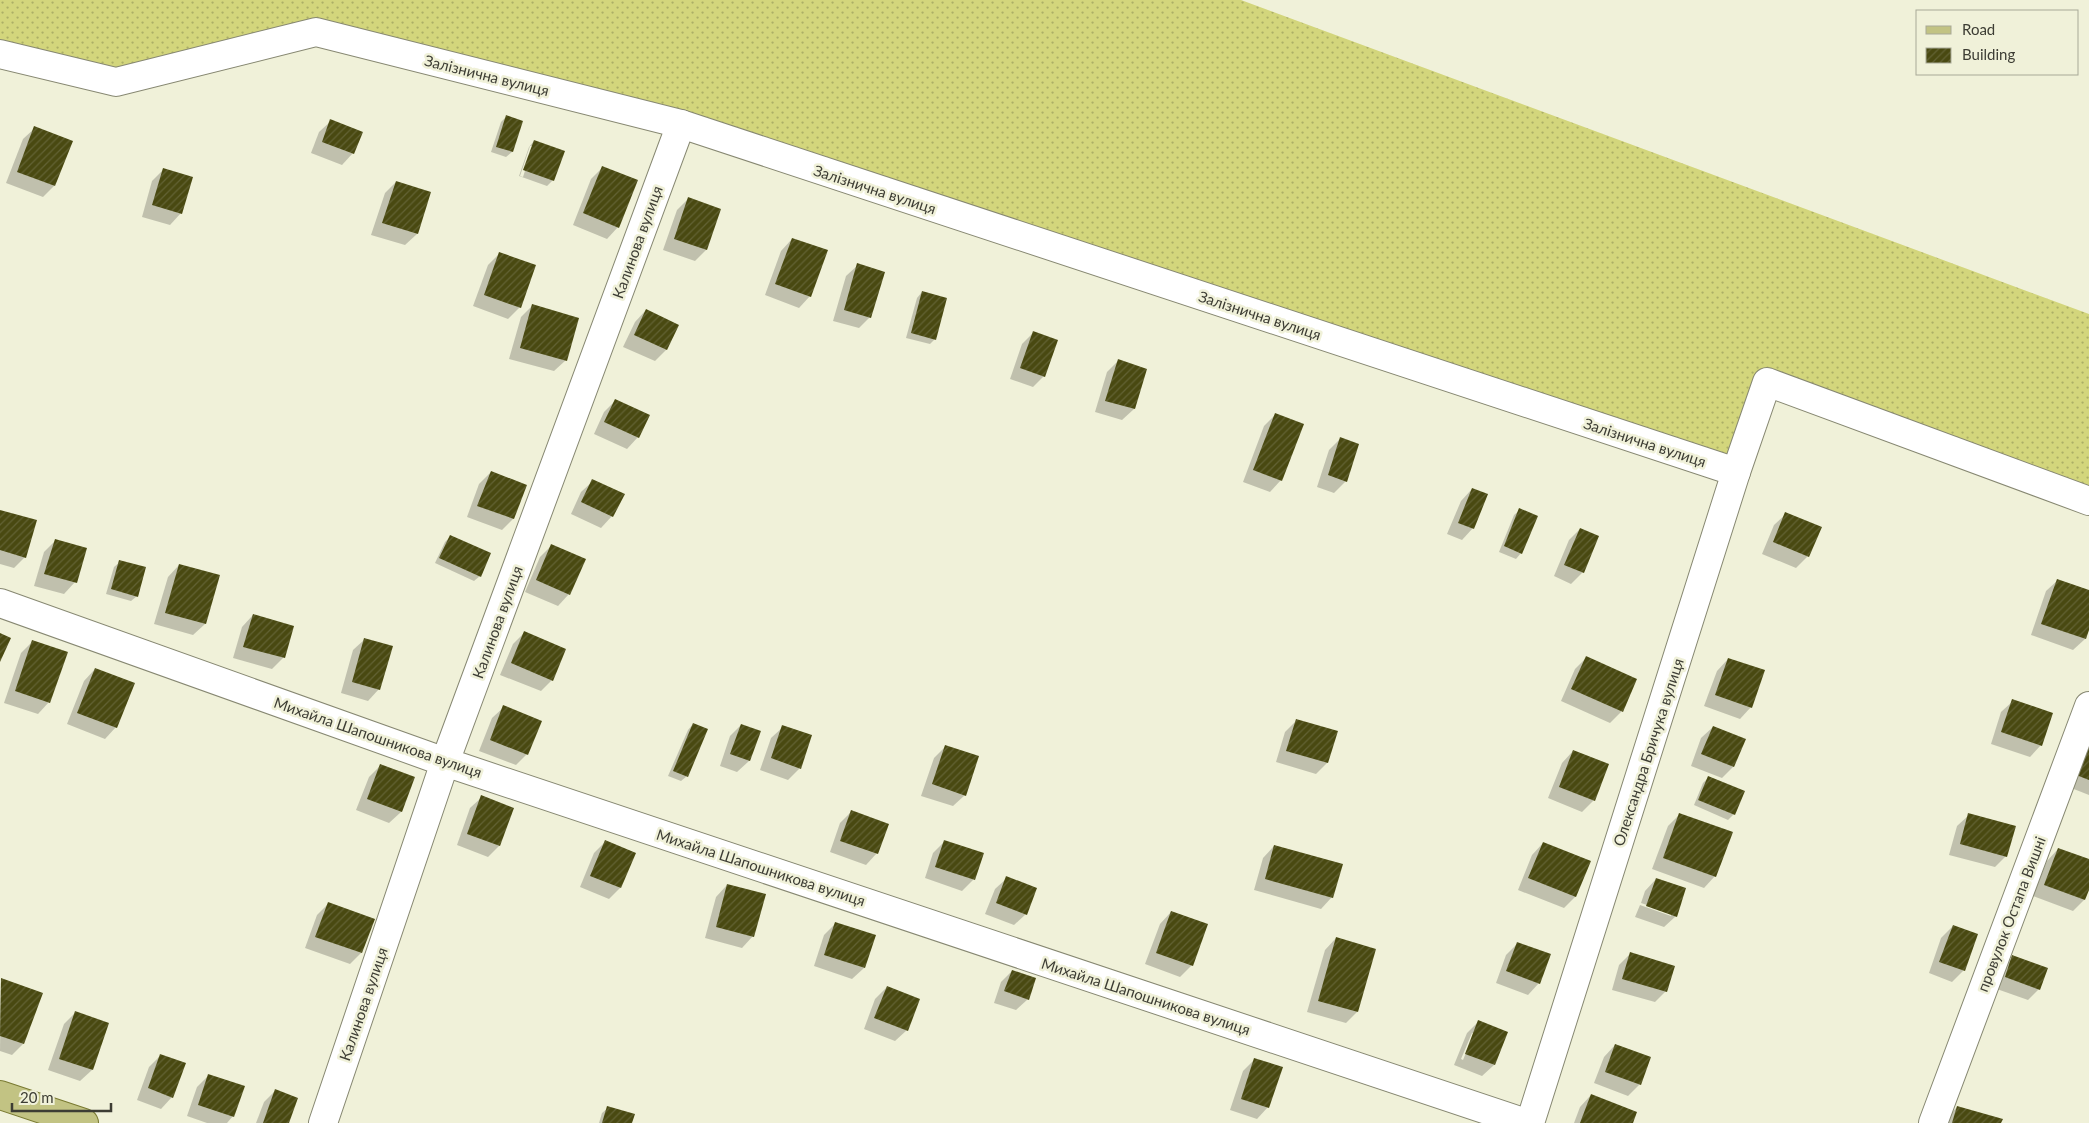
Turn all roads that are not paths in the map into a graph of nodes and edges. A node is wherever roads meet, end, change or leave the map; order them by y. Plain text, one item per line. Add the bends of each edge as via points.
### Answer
1 (0, 54) edge
2 (681, 124) junction
3 (1736, 472) junction
4 (2089, 501) edge
5 (0, 603) edge
6 (2089, 706) edge
7 (445, 762) junction
8 (0, 1095) edge
9 (84, 1123) edge
10 (323, 1123) edge
11 (1526, 1123) edge
12 (1530, 1123) edge
13 (1933, 1123) edge

1 - 2 street, Залізнична вулиця via 116,82 316,32
2 - 3 street, Залізнична вулиця
2 - 7 street, Калинова вулиця
3 - 4 street, Олександра Бричука вулиця via 1767,382
3 - 12 street, Олександра Бричука вулиця
5 - 7 street, Михайла Шапошникова вулиця
6 - 13 street, провулок Остапа Вишні
7 - 10 street, Калинова вулиця
7 - 11 street, Михайла Шапошникова вулиця
8 - 9 main road

